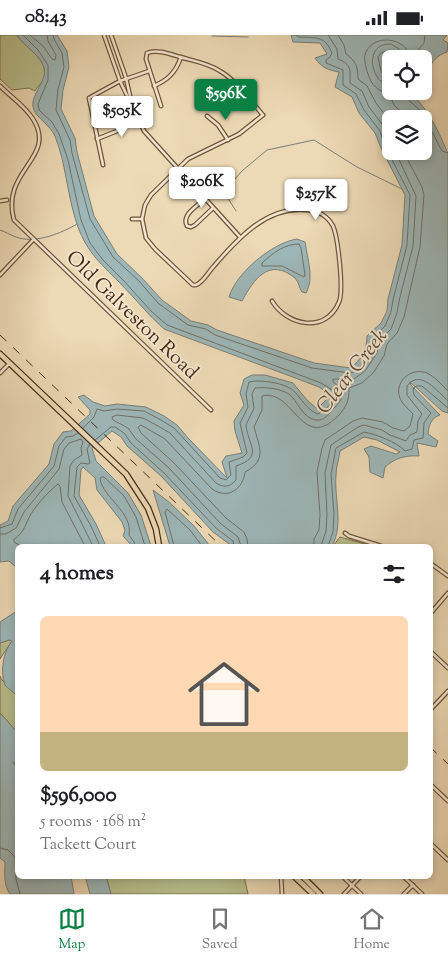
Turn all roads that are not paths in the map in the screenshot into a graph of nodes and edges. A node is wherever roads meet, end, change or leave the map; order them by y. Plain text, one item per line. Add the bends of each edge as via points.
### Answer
1 (104, 35) edge
2 (111, 35) edge
3 (181, 57) junction
4 (149, 71) junction
5 (126, 78) junction
6 (120, 81) junction
7 (154, 86) junction
8 (0, 87) edge
9 (161, 106) dead end
10 (134, 111) junction
11 (207, 116) dead end
12 (137, 118) junction
13 (97, 139) junction
14 (228, 140) junction
15 (25, 162) dead end
16 (103, 165) dead end
17 (177, 169) junction
18 (7, 196) dead end
19 (205, 199) junction
20 (7, 200) junction
21 (0, 201) edge
22 (213, 209) junction
23 (132, 219) dead end
24 (142, 219) junction
25 (240, 237) junction
26 (34, 240) junction
27 (0, 275) edge
28 (272, 301) dead end
29 (0, 353) edge
30 (10, 363) junction
31 (0, 373) edge
32 (211, 410) dead end
33 (345, 533) dead end
34 (159, 544) edge
35 (375, 544) edge
36 (433, 565) edge
37 (448, 576) edge
38 (448, 593) edge
39 (433, 610) edge
40 (433, 654) edge
41 (448, 668) edge
42 (448, 691) edge
43 (433, 706) edge
44 (433, 788) edge
45 (448, 801) edge
46 (433, 846) edge
47 (448, 860) edge
48 (281, 879) edge
49 (297, 879) edge
50 (305, 879) edge
51 (345, 879) edge
52 (358, 879) edge
53 (406, 879) edge
54 (413, 885) junction
55 (352, 886) junction
56 (282, 894) edge
57 (313, 894) edge
58 (320, 894) edge
59 (344, 894) edge
60 (361, 894) edge
61 (404, 894) edge
62 (422, 894) edge

1 - 6 street
2 - 5 street
3 - 4 street via 147,53
3 - 7 street via 174,73
3 - 14 street via 222,72 263,115
4 - 5 street
4 - 7 street
5 - 6 street
5 - 10 street
6 - 10 street
6 - 13 street via 89,98
7 - 9 street
8 - 15 street via 30,115 37,127 37,143
10 - 12 street
11 - 14 street
12 - 13 street
12 - 17 street via 151,140
13 - 16 street
14 - 17 street via 198,153
17 - 19 street
17 - 24 street via 151,195
18 - 20 street
19 - 22 street
19 - 22 street via 186,216 187,226 196,225
20 - 21 street
20 - 26 street, Old Galveston Road via 14,220
22 - 25 street
23 - 24 street
24 - 25 street via 146,237 155,249 196,285
25 - 28 street via 258,222 288,210 316,211 332,226 336,235 342,288 336,308 320,321 306,323 285,316
26 - 27 street
26 - 32 street, Old Galveston Road
29 - 30 main road
30 - 31 street
30 - 34 main road via 126,474 148,508
33 - 35 street
36 - 37 street
38 - 39 street
40 - 41 street
42 - 43 street
44 - 45 street
46 - 47 street
48 - 56 street
49 - 57 main road
50 - 58 main road
51 - 55 street
52 - 55 street
53 - 54 street
54 - 61 street
54 - 62 street
55 - 59 street
55 - 60 street

